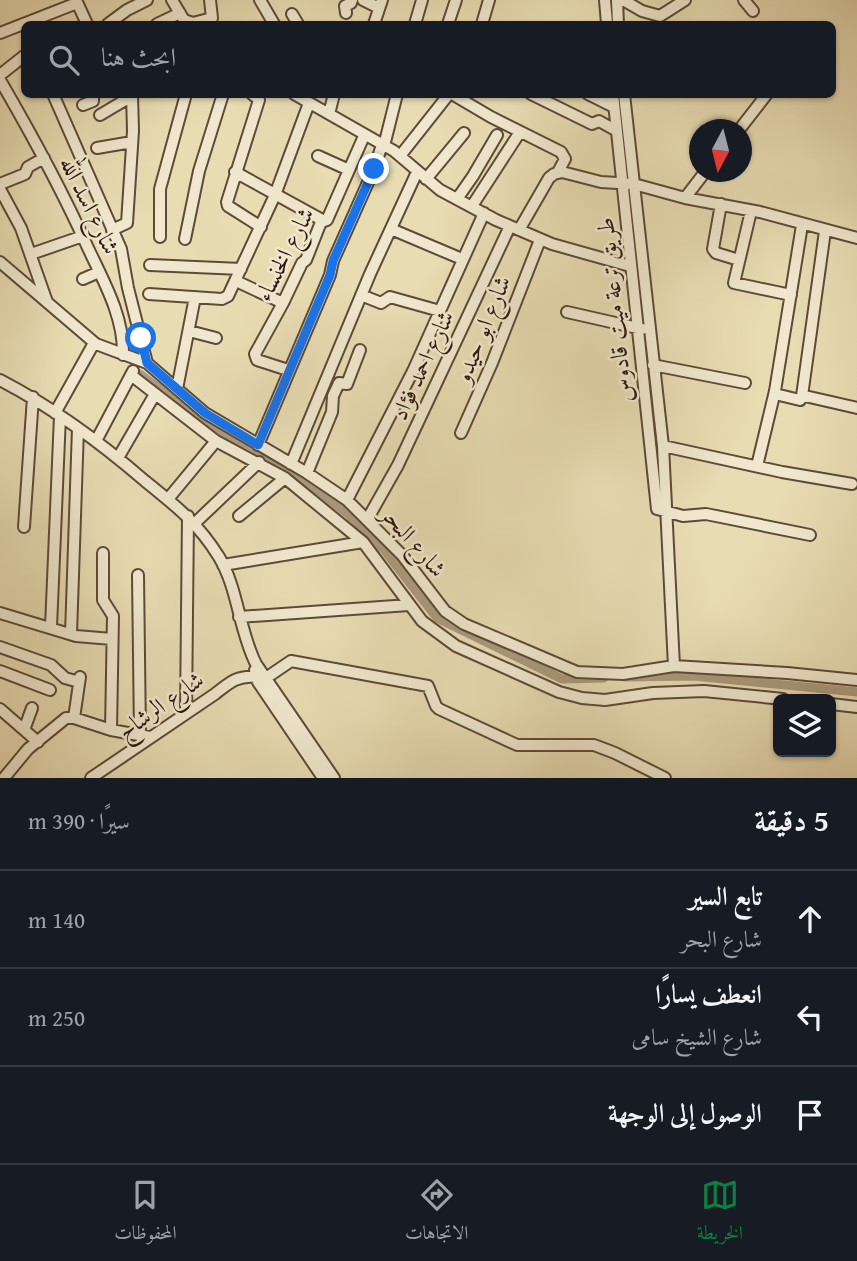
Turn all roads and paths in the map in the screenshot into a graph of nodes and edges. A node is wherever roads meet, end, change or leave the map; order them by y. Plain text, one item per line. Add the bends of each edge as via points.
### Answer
1 (147, 0) edge
2 (172, 0) edge
3 (210, 0) edge
4 (260, 0) edge
5 (352, 0) edge
6 (363, 0) edge
7 (422, 0) edge
8 (456, 0) edge
9 (489, 0) edge
10 (605, 0) edge
11 (617, 0) edge
12 (623, 0) edge
13 (685, 0) edge
14 (744, 0) edge
15 (76, 1) edge
16 (381, 4) edge
17 (753, 11) dead end
18 (180, 13) junction
19 (346, 13) dead end
20 (292, 14) dead end
21 (28, 21) edge
22 (86, 21) edge
23 (112, 21) edge
24 (163, 21) edge
25 (185, 21) edge
26 (202, 21) edge
27 (272, 21) edge
28 (296, 21) edge
29 (375, 21) edge
30 (416, 21) edge
31 (449, 21) edge
32 (485, 21) edge
33 (607, 21) edge
34 (618, 21) edge
35 (21, 24) edge
36 (0, 33) edge
37 (21, 59) edge
38 (0, 77) edge
39 (55, 98) edge
40 (93, 98) edge
41 (127, 98) edge
42 (132, 98) edge
43 (185, 98) edge
44 (222, 98) edge
45 (257, 98) edge
46 (300, 98) edge
47 (302, 98) edge
48 (333, 98) edge
49 (396, 98) edge
50 (448, 98) edge
51 (458, 98) edge
52 (539, 98) edge
53 (597, 98) edge
54 (613, 98) edge
55 (624, 98) edge
56 (764, 98) edge
57 (83, 105) dead end
58 (614, 107) junction
59 (329, 114) junction
60 (100, 115) dead end
61 (748, 119) edge
62 (617, 131) junction
63 (520, 132) junction
64 (464, 133) dead end
65 (497, 135) dead end
66 (364, 136) junction
67 (132, 142) junction
68 (383, 145) junction
69 (97, 148) dead end
70 (318, 156) dead end
71 (400, 156) junction
72 (44, 158) junction
73 (349, 170) junction
74 (236, 172) junction
75 (558, 172) junction
76 (422, 175) junction
77 (697, 182) edge
78 (622, 184) junction
79 (634, 184) junction
80 (0, 186) edge
81 (275, 195) junction
82 (457, 198) junction
83 (685, 198) junction
84 (722, 204) junction
85 (472, 206) junction
86 (751, 211) junction
87 (484, 213) junction
88 (324, 221) junction
89 (802, 225) junction
90 (261, 227) junction
91 (514, 228) junction
92 (391, 229) junction
93 (112, 230) junction
94 (825, 231) junction
95 (83, 236) junction
96 (160, 237) dead end
97 (857, 238) edge
98 (184, 239) dead end
99 (540, 240) junction
100 (31, 254) junction
101 (462, 259) junction
102 (739, 260) junction
103 (0, 262) edge
104 (150, 265) dead end
105 (630, 266) junction
106 (241, 270) junction
107 (99, 272) junction
108 (83, 279) dead end
109 (637, 280) junction
110 (236, 281) junction
111 (149, 294) dead end
112 (361, 295) junction
113 (791, 295) junction
114 (195, 297) junction
115 (47, 302) junction
116 (283, 303) junction
117 (440, 311) junction
118 (566, 312) dead end
119 (637, 328) junction
120 (190, 331) junction
121 (649, 331) junction
122 (216, 338) dead end
123 (94, 343) junction
124 (360, 350) dead end
125 (123, 355) junction
126 (143, 361) junction
127 (182, 365) junction
128 (653, 365) junction
129 (195, 368) dead end
130 (288, 370) junction
131 (131, 375) junction
132 (0, 380) edge
133 (745, 383) dead end
134 (177, 388) junction
135 (155, 394) junction
136 (775, 394) junction
137 (802, 396) junction
138 (33, 397) junction
139 (857, 408) edge
140 (57, 414) junction
141 (200, 419) junction
142 (78, 428) junction
143 (461, 433) dead end
144 (216, 440) junction
145 (96, 441) junction
146 (258, 445) junction
147 (663, 446) junction
148 (118, 458) junction
149 (259, 462) junction
150 (291, 464) junction
151 (757, 466) junction
152 (307, 473) junction
153 (285, 478) junction
154 (852, 484) dead end
155 (168, 499) junction
156 (347, 500) junction
157 (668, 513) junction
158 (239, 516) dead end
159 (192, 519) junction
160 (367, 520) junction
161 (24, 527) dead end
162 (810, 535) dead end
163 (363, 542) junction
164 (103, 553) dead end
165 (223, 565) junction
166 (138, 575) dead end
167 (409, 605) junction
168 (0, 613) edge
169 (239, 617) junction
170 (51, 627) junction
171 (71, 634) junction
172 (112, 639) junction
173 (0, 647) edge
174 (674, 666) junction
175 (0, 671) edge
176 (261, 677) junction
177 (857, 680) edge
178 (50, 690) dead end
179 (773, 698) edge
180 (836, 705) edge
181 (857, 707) edge
182 (32, 708) dead end
183 (0, 710) edge
184 (186, 712) junction
185 (74, 718) junction
186 (23, 730) junction
187 (111, 730) junction
188 (145, 736) junction
189 (37, 741) junction
190 (4, 778) edge
191 (91, 778) edge
192 (323, 778) edge
193 (334, 778) edge
194 (665, 778) edge

1 - 23 street
2 - 18 street
3 - 26 street via 212,18
4 - 27 street
5 - 19 street via 345,6
6 - 16 street
7 - 30 street
8 - 31 street
9 - 32 street
10 - 33 street
11 - 34 street
12 - 13 street via 660,16
14 - 17 street
15 - 21 street
15 - 22 street
16 - 29 street
18 - 24 street
18 - 25 street
20 - 28 street
35 - 36 street
37 - 38 street
38 - 72 street, شارع اسد الله
39 - 93 street
40 - 57 street
41 - 60 street
42 - 67 street
43 - 96 street via 160,189
44 - 98 street
45 - 74 street
46 - 81 street
47 - 59 street
48 - 59 street
49 - 68 street
50 - 71 street
51 - 63 street
52 - 62 street
53 - 58 street
54 - 58 street, طريق ترعة ميت قادوس
55 - 79 street, طريق ترعة ميت قادوس
56 - 61 street
58 - 62 street, طريق ترعة ميت قادوس
59 - 66 street
62 - 78 street, طريق ترعة ميت قادوس
63 - 75 street via 563,154
63 - 85 street
64 - 76 street
65 - 82 street
66 - 68 street
66 - 73 street, شارع الخنساء
67 - 69 street
67 - 93 street via 127,223
68 - 71 street
68 - 130 street
70 - 73 street
71 - 76 street
72 - 80 street
72 - 95 street, شارع اسد الله
73 - 88 street, شارع الخنساء
74 - 81 street
74 - 90 street via 227,204
75 - 78 street
75 - 91 street, شارع احمد فؤاد
76 - 82 street
76 - 92 street
77 - 83 street
78 - 79 street
78 - 105 street, طريق ترعة ميت قادوس
79 - 83 street
79 - 109 street, طريق ترعة ميت قادوس
80 - 100 street
81 - 88 street
81 - 90 street
82 - 85 street
83 - 84 street
84 - 86 street
84 - 102 street via 713,248
85 - 87 street
86 - 89 street
86 - 102 street
87 - 91 street
87 - 101 street
88 - 116 street, شارع الخنساء
89 - 94 street
89 - 113 street
90 - 106 street
91 - 99 street
91 - 160 street, شارع احمد فؤاد
92 - 101 street
92 - 112 street
93 - 126 street via 121,249
94 - 97 street
94 - 137 street
95 - 100 street
95 - 107 street, شارع اسد الله
99 - 105 street
99 - 143 street, شارع ابو حيدو
100 - 115 street
101 - 117 street
102 - 113 street via 734,283
103 - 115 street, شارع البحر
104 - 106 street
105 - 109 street, طريق ترعة ميت قادوس
106 - 110 street
107 - 108 street
107 - 125 street, شارع اسد الله via 119,322
109 - 119 street, طريق ترعة ميت قادوس
109 - 121 street, طريق ترعة ميت قادوس
110 - 114 street via 225,298
110 - 116 street
111 - 114 street
112 - 117 street via 381,303 390,297
112 - 150 street
113 - 136 street
114 - 120 street
115 - 123 street, شارع البحر
116 - 130 street, شارع الخنساء via 255,357
117 - 156 street
118 - 119 street
119 - 121 street
119 - 157 street, طريق ترعة ميت قادوس via 655,503 660,512
120 - 122 street
120 - 127 street
121 - 128 street, طريق ترعة ميت قادوس
123 - 125 street, شارع البحر
123 - 140 street
124 - 152 street via 348,384 339,383 334,393 332,412
125 - 126 street, شارع البحر
126 - 131 street
126 - 134 street, شارع البحر
127 - 129 street
127 - 134 street
128 - 133 street
128 - 147 street, طريق ترعة ميت قادوس
130 - 146 street
131 - 135 street, شارع البحر
131 - 145 street
132 - 138 street
134 - 141 street, شارع البحر
135 - 141 street, شارع البحر
135 - 148 street
136 - 137 street via 800,400
136 - 151 street
137 - 139 street
138 - 140 street
138 - 161 street
140 - 142 street
140 - 170 street
141 - 144 street, شارع البحر
141 - 146 street, شارع البحر
142 - 145 street
142 - 171 street
144 - 149 street, شارع البحر
144 - 155 street
145 - 148 street
146 - 150 street, شارع البحر
147 - 151 street
147 - 157 street, طريق ترعة ميت قادوس
148 - 155 street
149 - 153 street, شارع البحر
149 - 159 street
150 - 152 street, شارع البحر
151 - 154 street
152 - 156 street, شارع البحر
153 - 158 street
153 - 163 street, شارع البحر
155 - 159 street
156 - 160 street, شارع البحر
157 - 162 street via 706,514
157 - 174 street, طريق ترعة ميت قادوس
159 - 165 street
159 - 184 street
160 - 174 street, شارع البحر via 402,555 445,611 464,624 577,672 623,674
163 - 165 street
163 - 167 street, شارع البحر
164 - 172 street via 103,600 112,613
165 - 169 street
166 - 188 street
167 - 169 street
167 - 179 street, شارع البحر via 422,621 456,646 582,698 605,700 679,691
168 - 170 street
169 - 176 street
170 - 171 street
171 - 172 street
172 - 187 street
173 - 185 street via 51,665 65,678 79,680
174 - 177 street, شارع البحر
175 - 178 street
176 - 184 street, شارع الرشاح via 233,679
176 - 192 street
176 - 193 street
176 - 194 street, شارع الرشاح via 291,661 428,686 439,709 505,741 528,747 594,745
180 - 181 street
182 - 186 street
183 - 186 street
184 - 188 street, شارع الرشاح
185 - 187 street
185 - 189 street via 66,718
186 - 189 street
187 - 188 street
188 - 191 street, شارع الرشاح
189 - 190 street

